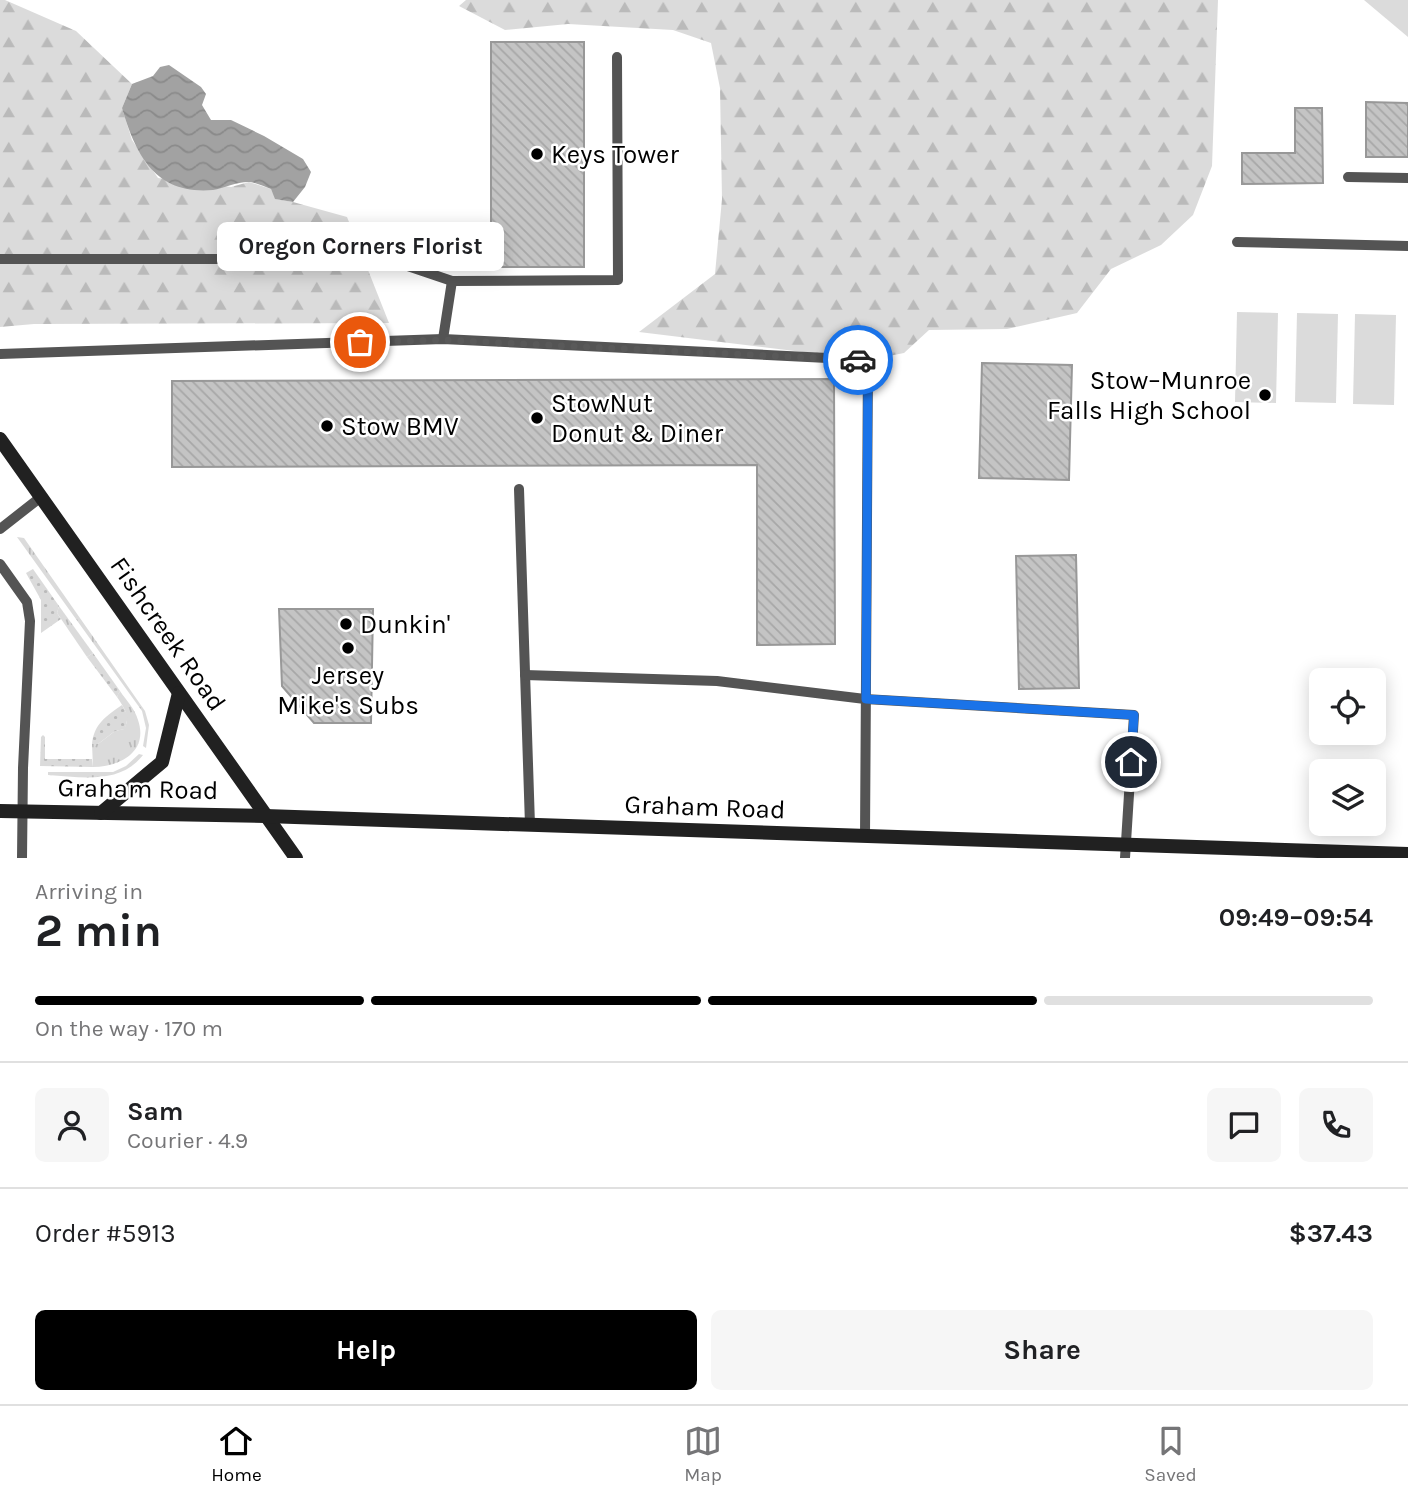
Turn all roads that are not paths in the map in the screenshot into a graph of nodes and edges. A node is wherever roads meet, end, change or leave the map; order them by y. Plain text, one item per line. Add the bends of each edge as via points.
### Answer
1 (617, 57) dead end
2 (1348, 177) dead end
3 (1408, 178) edge
4 (1237, 242) dead end
5 (1408, 246) edge
6 (0, 259) edge
7 (452, 281) junction
8 (443, 340) junction
9 (0, 354) edge
10 (0, 439) edge
11 (519, 489) dead end
12 (41, 496) junction
13 (0, 529) edge
14 (0, 564) edge
15 (525, 675) junction
16 (179, 693) junction
17 (866, 699) junction
18 (0, 811) edge
19 (23, 811) junction
20 (101, 813) junction
21 (265, 816) junction
22 (530, 825) junction
23 (864, 837) junction
24 (1126, 852) edge
25 (1408, 854) edge
26 (22, 858) edge
27 (296, 858) edge

1 - 7 lane via 618,280
2 - 3 lane
4 - 5 lane
6 - 7 lane via 387,259
7 - 8 lane
8 - 9 lane
8 - 17 lane via 868,360
10 - 12 main road, Fishcreek Road
11 - 15 lane
12 - 13 lane
12 - 16 main road, Fishcreek Road
14 - 19 lane via 27,602 30,621
15 - 17 lane via 717,681
15 - 22 lane
16 - 20 main road via 162,762
16 - 21 main road, Fishcreek Road
17 - 23 lane
17 - 24 lane via 1134,715
18 - 19 main road, Graham Road
19 - 20 main road, Graham Road
19 - 26 lane
20 - 21 main road, Graham Road
21 - 22 main road, Graham Road
21 - 27 main road, Fishcreek Road
22 - 23 main road, Graham Road
23 - 24 main road, Graham Road
24 - 25 main road, Graham Road

